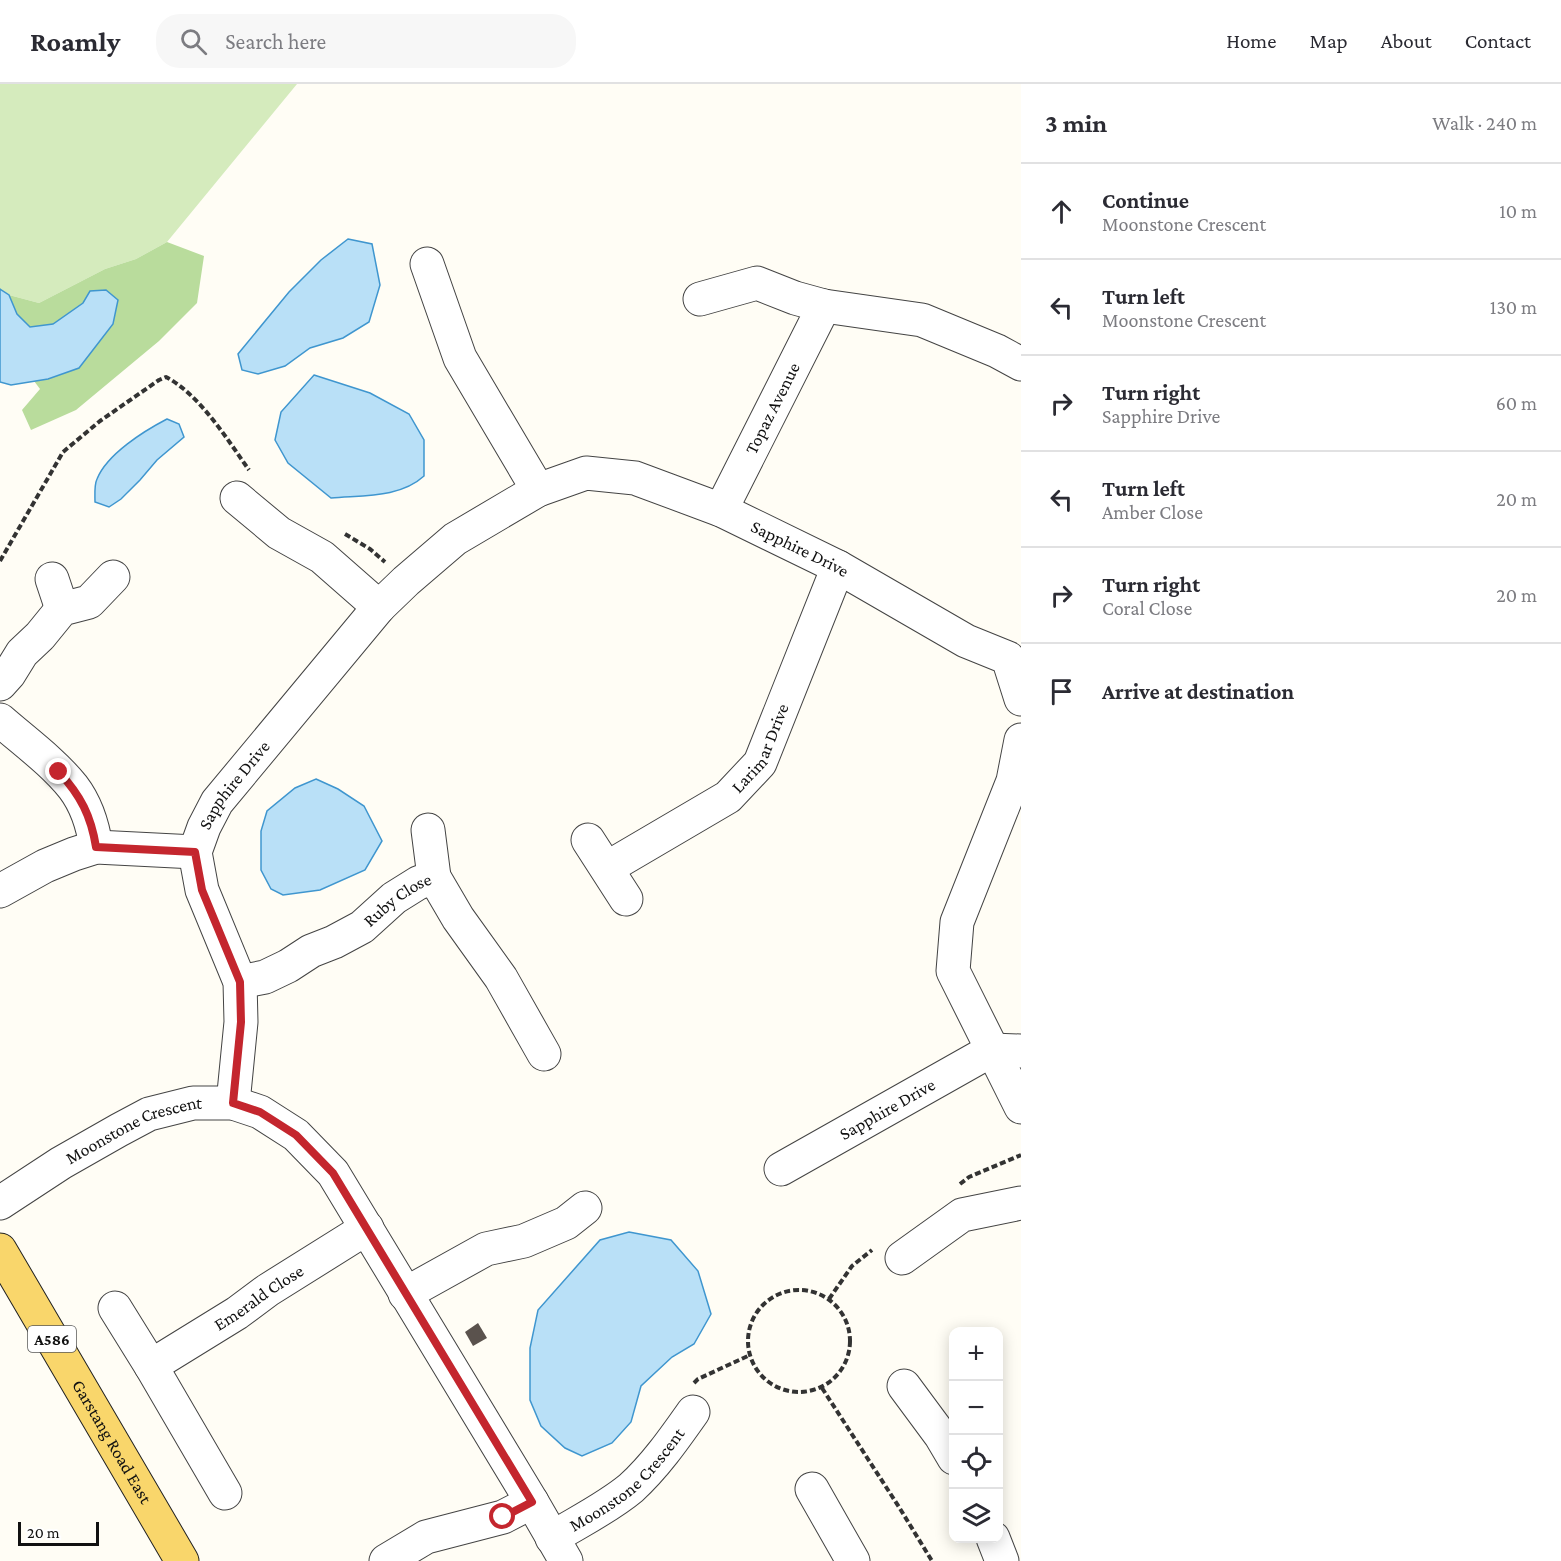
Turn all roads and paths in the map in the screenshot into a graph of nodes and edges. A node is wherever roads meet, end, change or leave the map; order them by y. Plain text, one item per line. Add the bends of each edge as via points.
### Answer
1 (427, 264) dead end
2 (700, 299) dead end
3 (824, 306) junction
4 (1021, 364) edge
5 (246, 487) joint
6 (538, 490) junction
7 (721, 510) junction
8 (343, 534) dead end
9 (0, 561) edge
10 (838, 567) junction
11 (113, 578) dead end
12 (406, 581) junction
13 (379, 607) junction
14 (1015, 659) edge
15 (0, 684) edge
16 (1021, 699) edge
17 (0, 720) edge
18 (1021, 740) edge
19 (428, 830) dead end
20 (588, 840) dead end
21 (96, 847) junction
22 (195, 852) junction
23 (607, 868) junction
24 (434, 877) junction
25 (0, 891) edge
26 (626, 899) dead end
27 (240, 982) junction
28 (1006, 1051) edge
29 (544, 1054) dead end
30 (233, 1103) junction
31 (1021, 1107) edge
32 (781, 1169) dead end
33 (0, 1203) edge
34 (1021, 1203) edge
35 (585, 1208) dead end
36 (366, 1228) junction
37 (2, 1258) edge
38 (902, 1258) dead end
39 (405, 1294) junction
40 (115, 1308) dead end
41 (151, 1366) junction
42 (904, 1386) dead end
43 (822, 1388) junction
44 (693, 1412) dead end
45 (949, 1450) edge
46 (812, 1489) dead end
47 (225, 1494) dead end
48 (532, 1502) junction
49 (995, 1543) edge
50 (559, 1550) edge
51 (182, 1561) edge
52 (386, 1561) edge
53 (853, 1561) edge
54 (932, 1561) edge
55 (1002, 1561) edge

1 - 6 street via 460,358
2 - 3 street via 756,283
3 - 4 street via 922,320
3 - 7 street, Topaz Avenue
5 - 9 path via 249,470 224,435 199,404 166,377 100,421 63,452
5 - 13 street via 279,533 322,557
6 - 7 street, Sapphire Drive via 586,472 635,478
6 - 12 street, Sapphire Drive via 455,539
7 - 10 street, Sapphire Drive
8 - 12 path via 370,549
10 - 14 street, Sapphire Drive via 966,641
10 - 23 street, Larimar Drive via 760,763 728,797
11 - 15 street via 89,602 57,594 40,636
12 - 13 street, Sapphire Drive
13 - 22 street, Sapphire Drive via 217,802
14 - 16 street, Sapphire Drive
17 - 21 street via 74,788 88,814
18 - 28 street via 1013,781 957,922 952,971
19 - 24 street
20 - 23 street
21 - 22 street
21 - 25 street via 45,866
22 - 27 street, Sapphire Drive via 202,890
23 - 26 street
24 - 27 street, Ruby Close via 394,898 362,927 265,977
24 - 29 street, Ruby Close via 501,978
27 - 30 street, Sapphire Drive via 241,1022
28 - 31 street
28 - 32 street, Sapphire Drive
30 - 33 street, Moonstone Crescent via 192,1103 150,1114
30 - 36 street, Moonstone Crescent via 260,1112 296,1135 333,1173
34 - 38 street via 963,1215
35 - 39 street via 566,1223 524,1240 486,1249
36 - 39 street, Moonstone Crescent
36 - 41 street, Emerald Close
37 - 51 main road, Garstang Road East / A586
39 - 48 street, Moonstone Crescent
40 - 41 street
41 - 47 street
42 - 45 street
43 - 43 path via 836,1377 851,1345 842,1311 829,1299 799,1289 769,1299 750,1324 748,1340 756,1369 778,1388 793,1392
43 - 54 path
44 - 50 street, Moonstone Crescent via 656,1462
46 - 53 street
48 - 50 street, Moonstone Crescent
48 - 52 street via 503,1517 426,1537
49 - 55 street

